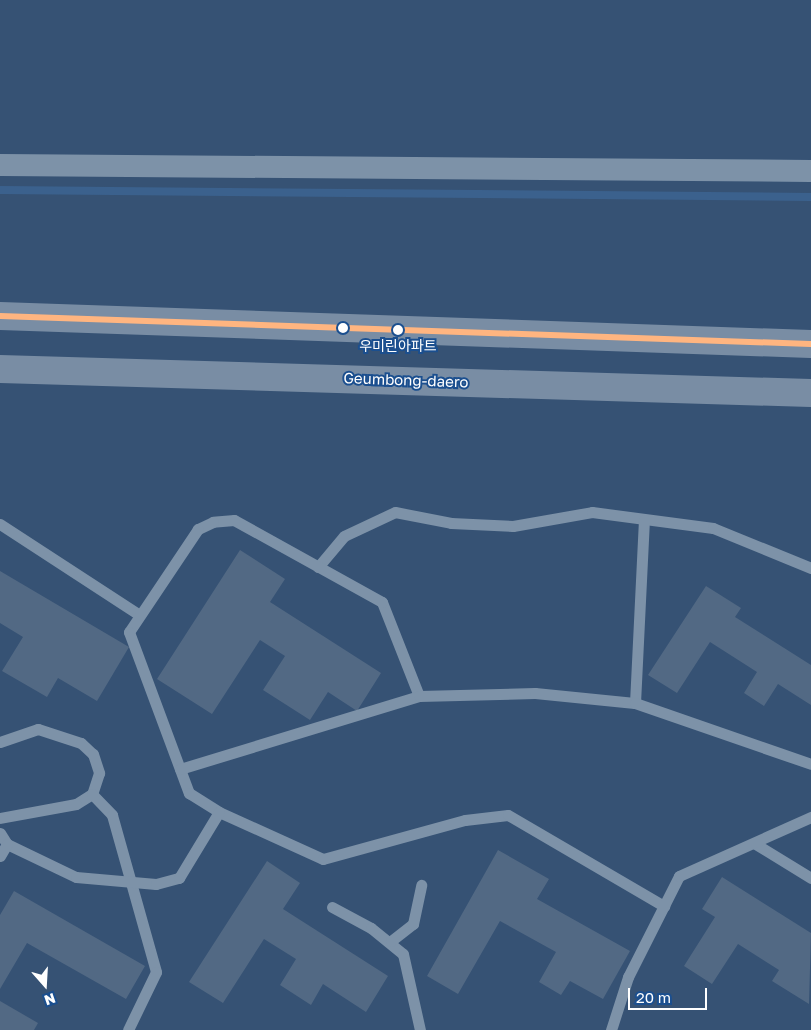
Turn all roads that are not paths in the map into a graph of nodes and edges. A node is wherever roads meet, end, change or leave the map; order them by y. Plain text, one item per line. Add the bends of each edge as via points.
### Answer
1 (0, 165) edge
2 (811, 171) edge
3 (0, 316) edge
4 (811, 344) edge
5 (0, 369) edge
6 (811, 392) edge
7 (644, 520) junction
8 (0, 524) edge
9 (318, 567) junction
10 (811, 568) edge
11 (138, 614) junction
12 (420, 696) junction
13 (635, 703) junction
14 (0, 742) edge
15 (811, 764) edge
16 (180, 770) junction
17 (92, 794) junction
18 (219, 812) junction
19 (811, 817) edge
20 (0, 818) edge
21 (0, 833) edge
22 (754, 843) junction
23 (7, 844) junction
24 (0, 856) edge
25 (811, 878) edge
26 (129, 882) junction
27 (421, 885) dead end
28 (664, 906) junction
29 (332, 907) dead end
30 (390, 941) junction
31 (128, 1030) edge
32 (420, 1030) edge
33 (611, 1030) edge

1 - 2 street
3 - 4 street
5 - 6 street, Geumbong-daero
7 - 9 lane via 592,512 512,526 451,523 395,512 344,536
7 - 10 lane via 713,528
7 - 13 lane
8 - 11 lane
9 - 11 lane via 234,520 213,522 198,530
9 - 12 lane via 382,602
11 - 16 lane via 129,632
12 - 13 lane via 535,693
12 - 16 lane
13 - 15 lane
14 - 17 lane via 38,729 81,743 93,754 99,773
16 - 18 lane via 189,793
17 - 20 lane via 76,804
17 - 26 lane via 112,815
18 - 26 lane via 180,878 156,884
18 - 28 lane via 323,859 465,820 508,815
19 - 22 lane
21 - 23 lane
22 - 25 lane
22 - 28 lane via 679,876
23 - 24 lane
23 - 26 lane via 76,876
26 - 31 lane via 156,972
27 - 30 lane via 413,924
28 - 33 lane via 628,977
29 - 30 lane
30 - 32 lane via 403,954

